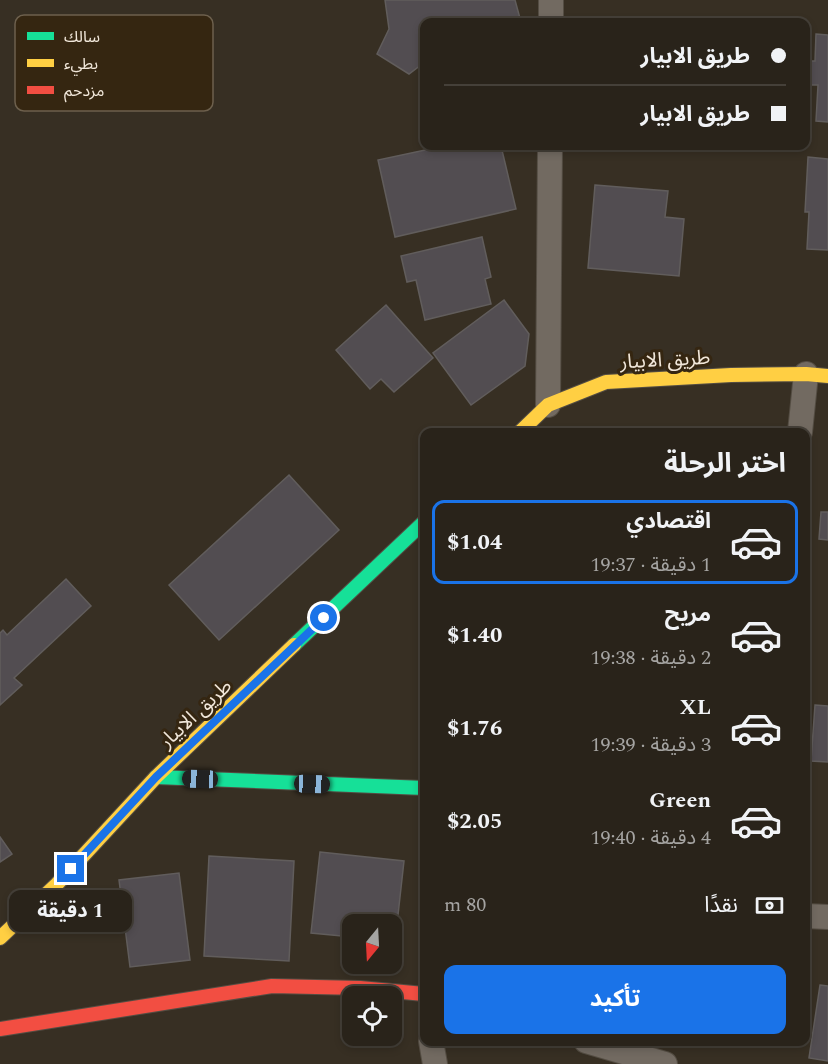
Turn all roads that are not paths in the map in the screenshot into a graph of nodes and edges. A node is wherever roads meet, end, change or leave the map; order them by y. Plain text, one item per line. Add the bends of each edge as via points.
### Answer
1 (551, 0) edge
2 (551, 18) edge
3 (550, 150) edge
4 (817, 375) edge
5 (548, 405) junction
6 (524, 428) edge
7 (802, 428) edge
8 (420, 526) edge
9 (156, 777) junction
10 (420, 788) edge
11 (810, 916) edge
12 (828, 917) edge
13 (0, 938) edge
14 (420, 996) edge
15 (0, 1029) edge
16 (432, 1046) edge
17 (603, 1046) edge
18 (435, 1064) edge
19 (665, 1064) edge

1 - 2 street
3 - 5 street
4 - 5 main road, طريق الابيار via 606,382
4 - 7 street
5 - 6 main road, طريق الابيار
8 - 9 main road, طريق الابيار
9 - 10 main road
9 - 13 main road, طريق الابيار via 57,884
11 - 12 street
14 - 15 main road via 360,988 272,987
16 - 18 street
17 - 19 street

